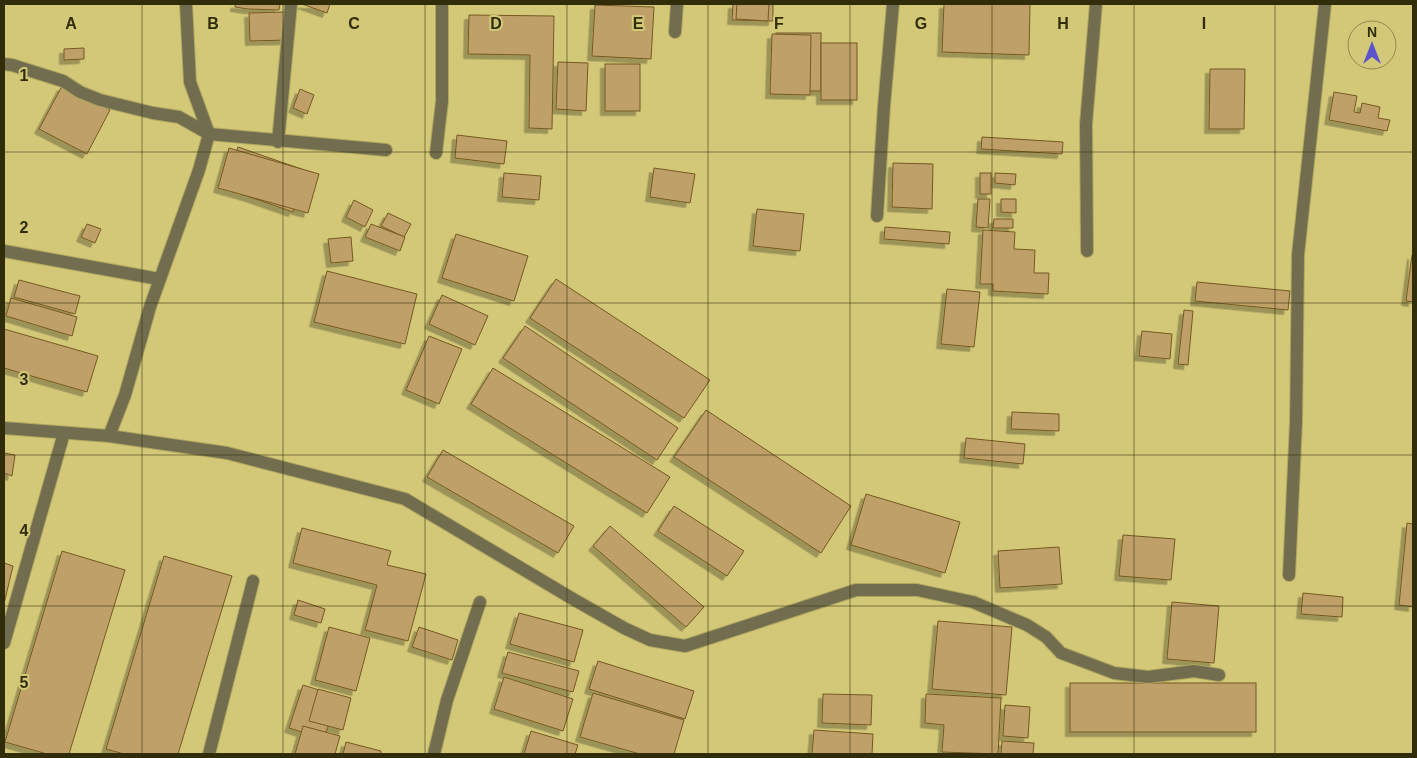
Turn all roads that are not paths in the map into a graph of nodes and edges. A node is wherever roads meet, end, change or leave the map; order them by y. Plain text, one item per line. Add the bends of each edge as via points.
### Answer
1 (186, 4) edge
2 (291, 4) edge
3 (442, 4) edge
4 (677, 4) edge
5 (893, 4) edge
6 (1096, 4) edge
7 (1324, 4) edge
8 (675, 32) dead end
9 (4, 64) edge
10 (209, 134) junction
11 (278, 142) junction
12 (386, 150) dead end
13 (436, 153) dead end
14 (877, 216) dead end
15 (4, 251) edge
16 (1087, 252) dead end
17 (159, 279) junction
18 (4, 428) edge
19 (64, 433) junction
20 (109, 436) junction
21 (1288, 575) dead end
22 (253, 581) dead end
23 (480, 602) dead end
24 (4, 637) edge
25 (1219, 675) dead end
26 (209, 754) edge
27 (434, 754) edge

1 - 10 street via 190,82
2 - 11 street
3 - 13 street via 442,101
4 - 8 street
5 - 14 street
6 - 16 street via 1086,124
7 - 21 street via 1298,255 1296,422
9 - 10 street via 62,81 100,100 179,117
10 - 11 street
10 - 17 street via 200,170
11 - 12 street
15 - 17 street
17 - 20 street via 125,395
18 - 19 street
19 - 20 street
19 - 24 street
20 - 25 street via 227,453 405,499 615,624 650,640 685,646 856,590 917,590 973,602 1027,625 1046,637 1061,653 1114,673 1148,677 1194,671
22 - 26 street
23 - 27 street via 447,700

